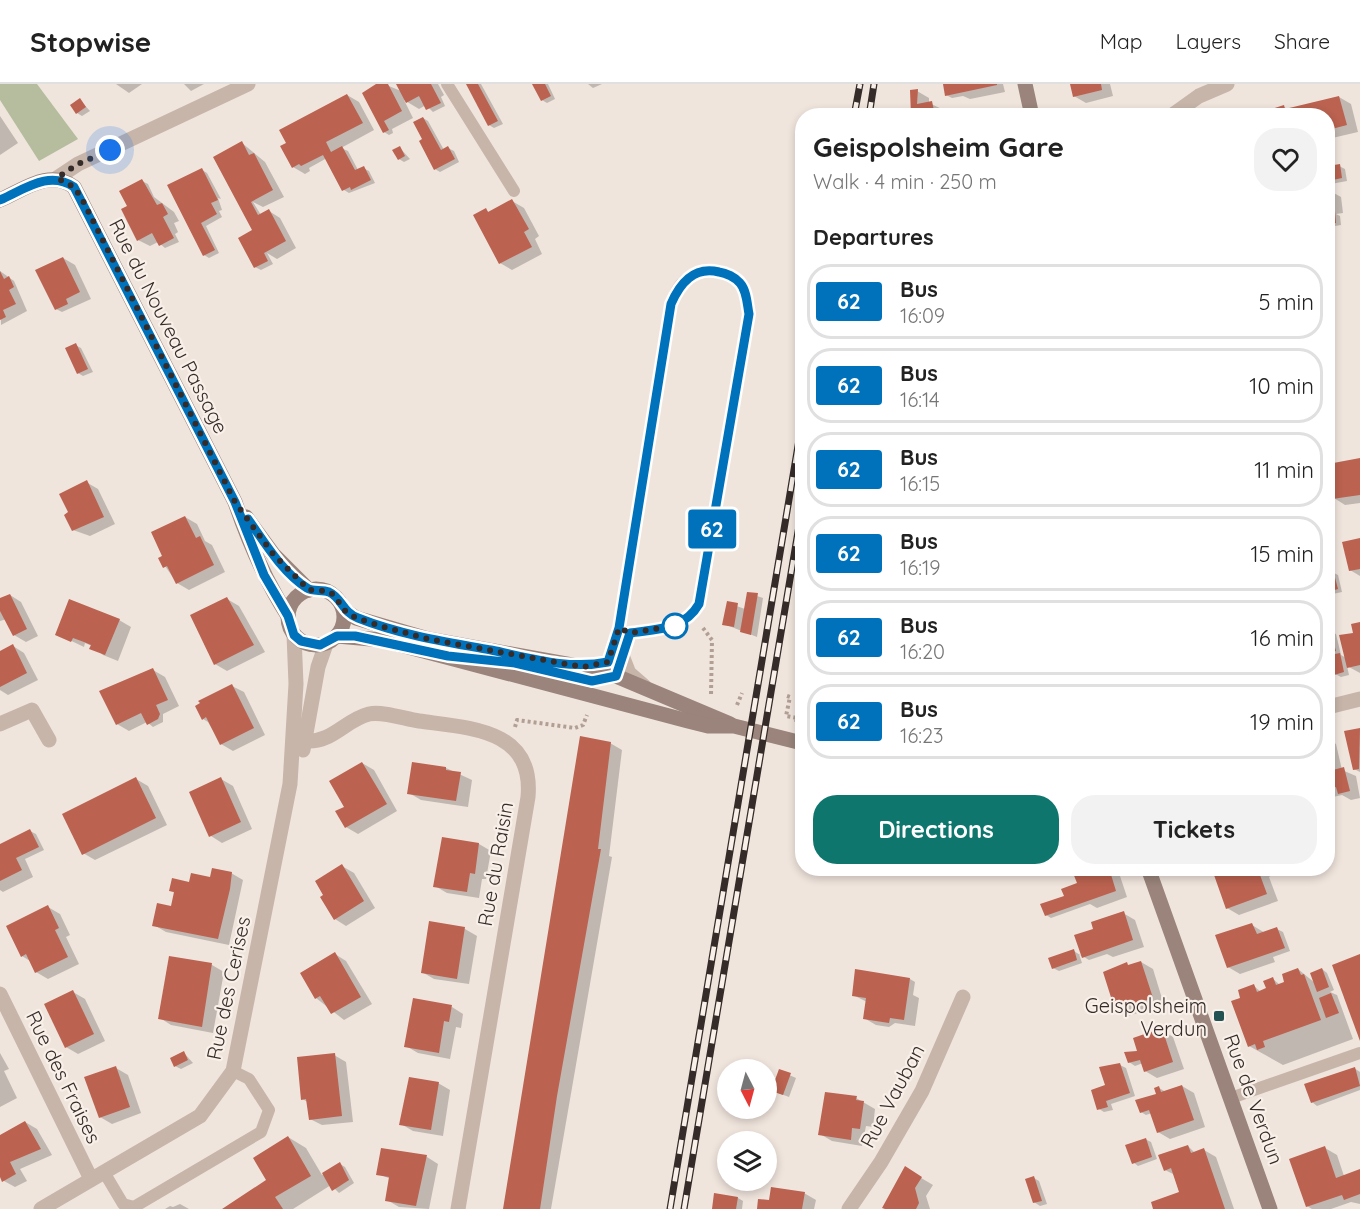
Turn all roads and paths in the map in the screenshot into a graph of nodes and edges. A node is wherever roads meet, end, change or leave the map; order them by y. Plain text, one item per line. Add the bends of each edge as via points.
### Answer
1 (248, 84) edge
2 (447, 84) edge
3 (1025, 84) edge
4 (1227, 84) edge
5 (1030, 108) edge
6 (1183, 108) edge
7 (57, 178) junction
8 (514, 191) dead end
9 (0, 200) edge
10 (235, 502) junction
11 (309, 590) junction
12 (344, 610) junction
13 (693, 615) junction
14 (288, 616) junction
15 (625, 630) junction
16 (294, 635) junction
17 (331, 640) junction
18 (623, 654) junction
19 (448, 656) junction
20 (583, 667) junction
21 (616, 676) junction
22 (649, 687) junction
23 (787, 696) dead end
24 (711, 698) dead end
25 (1360, 699) edge
26 (1335, 705) edge
27 (795, 718) edge
28 (0, 724) edge
29 (583, 725) dead end
30 (734, 726) junction
31 (49, 740) dead end
32 (306, 741) junction
33 (795, 741) edge
34 (512, 745) junction
35 (290, 784) junction
36 (1151, 876) edge
37 (0, 994) edge
38 (963, 997) dead end
39 (1360, 1053) edge
40 (233, 1071) junction
41 (1231, 1098) junction
42 (97, 1175) junction
43 (41, 1209) edge
44 (458, 1209) edge
45 (849, 1209) edge
46 (1270, 1209) edge

1 - 7 street via 78,164
2 - 8 lane
3 - 5 main road
4 - 6 street
7 - 9 main road
7 - 10 main road, Rue du Nouveau Passage via 74,187 82,199
10 - 11 main road, Rue du Nouveau Passage via 273,554
10 - 14 main road, Rue du Nouveau Passage via 254,555
11 - 12 main road via 334,595
11 - 14 main road via 294,599
12 - 17 main road via 342,628
12 - 20 main road via 356,618 428,639
13 - 15 lane via 679,625
13 - 15 lane via 699,604 749,314 740,282 726,273 710,270 693,274 679,286 671,304
13 - 24 path via 712,640
14 - 16 main road
15 - 18 lane
15 - 20 lane via 608,662
16 - 17 main road via 310,645
16 - 35 street, Rue des Cerises via 296,684
17 - 19 main road via 382,640
17 - 32 street, Rue des Cerises via 318,667
18 - 21 lane
18 - 22 lane via 630,672
19 - 21 lane via 515,663 592,681
19 - 30 main road via 708,726
20 - 21 main road
21 - 22 main road
22 - 30 main road
23 - 27 path via 790,697 786,716
25 - 26 street
28 - 31 street via 32,710
29 - 34 path via 575,728 517,720
30 - 33 main road
32 - 34 street via 325,739 371,714 467,728
32 - 35 street, Rue des Cerises
34 - 44 street, Rue du Raisin via 526,768 528,797
35 - 40 street, Rue des Cerises
36 - 41 main road, Rue de Verdun
37 - 42 street, Rue des Fraises
38 - 45 street, Rue Vauban via 922,1091
39 - 41 lane
40 - 42 street, Rue des Cerises via 200,1116
40 - 42 lane via 249,1079 268,1110 261,1132 134,1208 123,1204
41 - 46 main road, Rue de Verdun
42 - 43 street, Rue des Cerises

